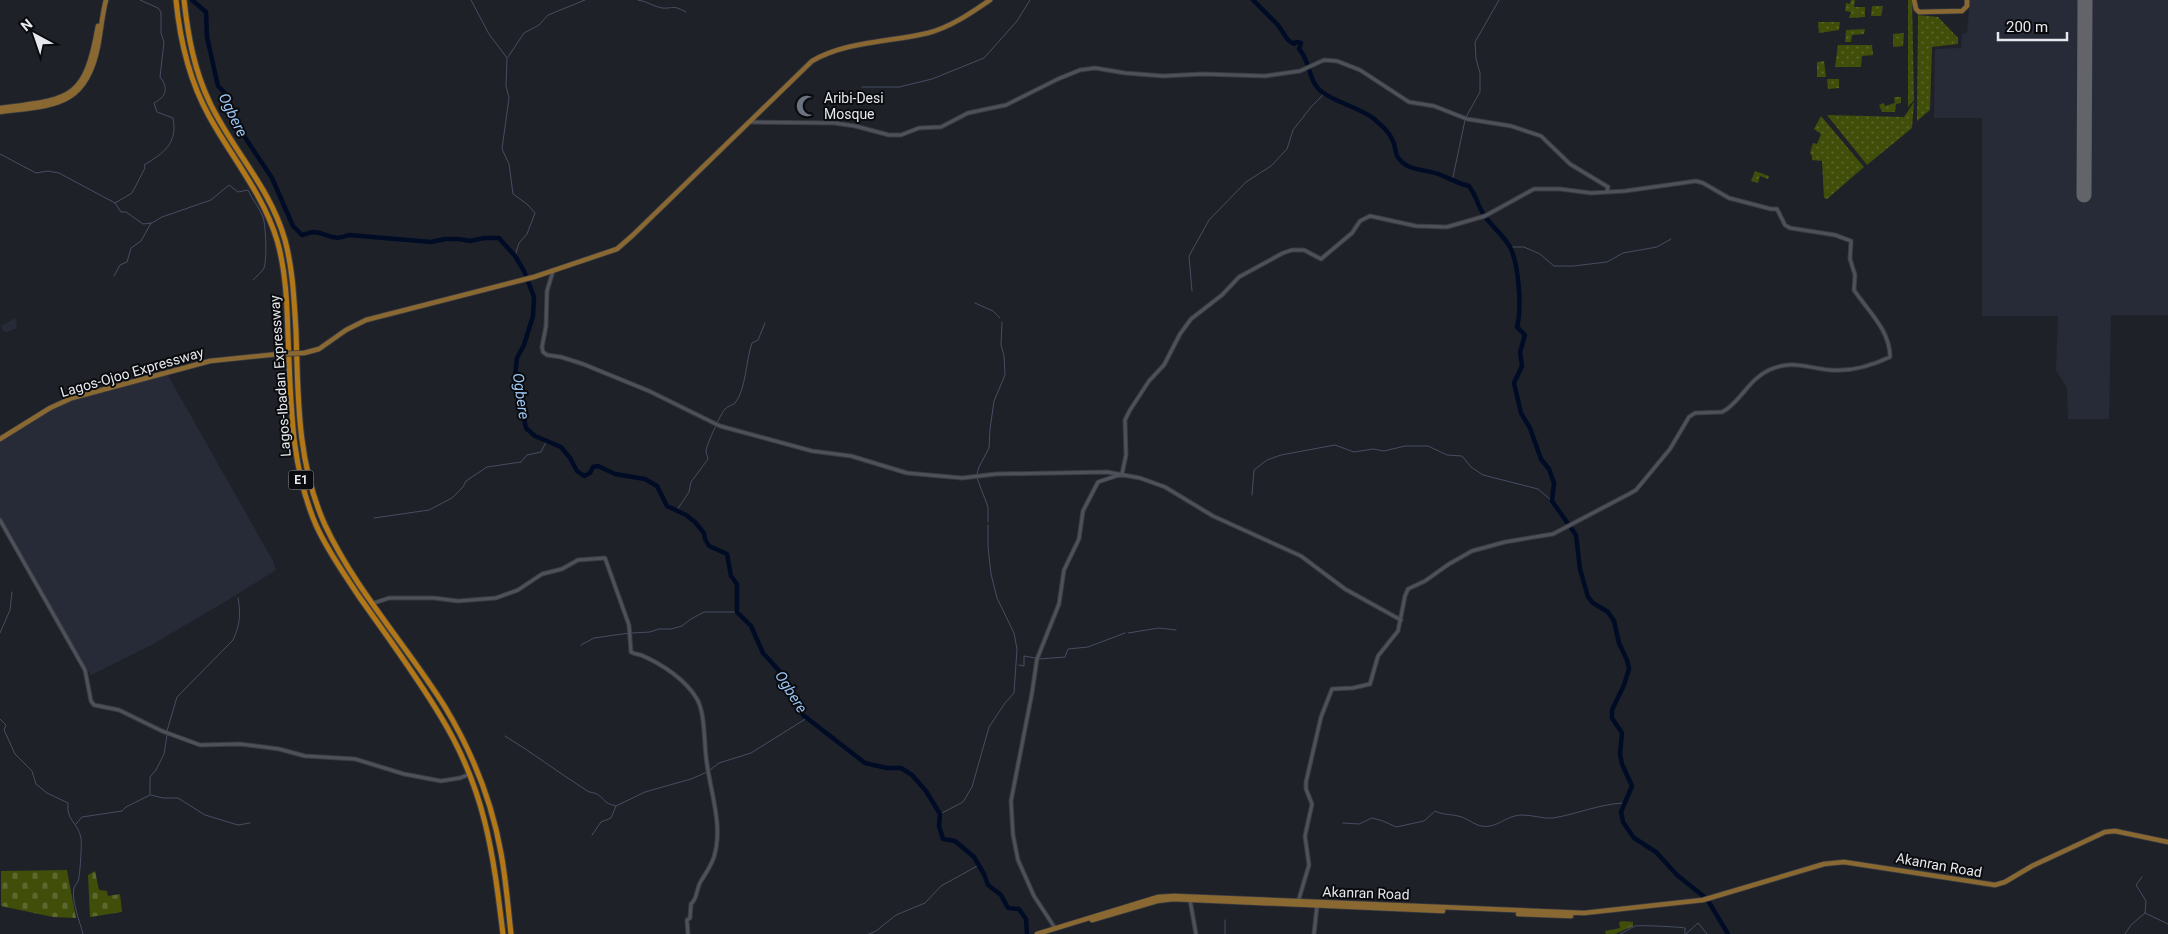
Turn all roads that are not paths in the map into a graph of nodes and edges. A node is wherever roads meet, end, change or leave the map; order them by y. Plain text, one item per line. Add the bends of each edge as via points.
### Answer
1 (104, 0) edge
2 (176, 0) edge
3 (184, 0) edge
4 (990, 0) edge
5 (1914, 0) edge
6 (1967, 0) edge
7 (97, 43) junction
8 (0, 108) edge
9 (0, 112) edge
10 (749, 122) junction
11 (1607, 191) junction
12 (553, 270) junction
13 (0, 439) edge
14 (1122, 474) junction
15 (0, 520) edge
16 (374, 603) junction
17 (1401, 620) junction
18 (470, 774) junction
19 (2168, 842) edge
20 (1201, 898) junction
21 (1190, 900) junction
22 (1699, 901) junction
23 (1298, 902) junction
24 (1317, 906) junction
25 (1056, 928) junction
26 (503, 934) edge
27 (511, 934) edge
28 (688, 934) edge
29 (1038, 934) edge
30 (1045, 934) edge
31 (1196, 934) edge
32 (1314, 934) edge

1 - 7 main road
2 - 18 highway, Lagos-Ibadan Expressway / E1 via 183,49 194,85 210,119 262,201 279,249 287,304 293,439 311,511 323,540 343,572 442,718
3 - 16 highway, Lagos-Ibadan Expressway / E1 via 192,52 204,90 261,184 281,227 293,287 299,413 306,467 315,498 330,536
4 - 10 main road via 954,23 936,30 819,57
5 - 6 main road via 1919,12 1962,11
7 - 8 main road via 83,80 70,92 48,101
7 - 9 main road via 92,70 74,94 53,104
10 - 11 street via 841,124 897,135 941,126 968,113 1006,106 1063,76 1088,69 1163,76 1265,76 1307,68 1324,60 1343,62 1409,102 1541,136 1570,164 1608,187
10 - 12 main road via 622,246
11 - 14 street via 1534,189 1486,215 1447,227 1430,228 1370,216 1360,221 1352,233 1321,258 1310,251 1292,250 1239,277 1184,328 1164,365 1130,410 1125,420 1126,455
11 - 17 street via 1702,183 1729,198 1776,209 1790,228 1835,235 1851,241 1854,290 1879,324 1890,356 1854,370 1828,370 1796,363 1769,370 1754,379 1727,409 1695,413 1689,417 1670,449 1636,490 1570,527 1545,537 1492,545 1463,556 1408,589
12 - 13 main road, Lagos-Ojoo Expressway, bridge via 366,320 348,328 319,349 304,353 210,361 72,398
12 - 14 street via 546,299 544,354 583,364 649,391 720,426 812,451 851,456 907,473 962,478 1084,472
14 - 17 street via 1164,487 1213,516 1301,556 1345,589
14 - 25 street via 1098,482 1083,511 1078,539 1064,570 1059,604 1037,659 1014,780 1010,812 1015,850 1034,896
15 - 18 street via 85,670 92,703 97,706 119,710 167,733 203,745 240,744 305,756 355,759 441,781
16 - 27 highway, Lagos-Ibadan Expressway / E1 via 445,708 475,767 500,847
16 - 28 street via 389,598 458,601 496,598 578,560 605,558 629,625 631,652 665,668 687,686 702,711 716,814 716,843 714,857 691,904
17 - 23 street via 1395,636 1378,656 1370,684 1332,689 1327,698 1306,782 1312,804 1305,836 1309,865
18 - 26 highway, Lagos-Ibadan Expressway / E1 via 491,842
19 - 22 main road, Akanran Road via 2115,831 2105,832 1995,885 1841,862 1824,864
20 - 21 main road, Akanran Road
20 - 23 main road, Akanran Road
20 - 24 main road, Akanran Road
20 - 25 main road, Akanran Road via 1158,897
21 - 30 main road, Akanran Road via 1157,901
21 - 31 street
22 - 23 main road, Akanran Road via 1584,913
22 - 24 main road, Akanran Road via 1666,908 1584,916
24 - 32 street
25 - 29 main road, Akanran Road

